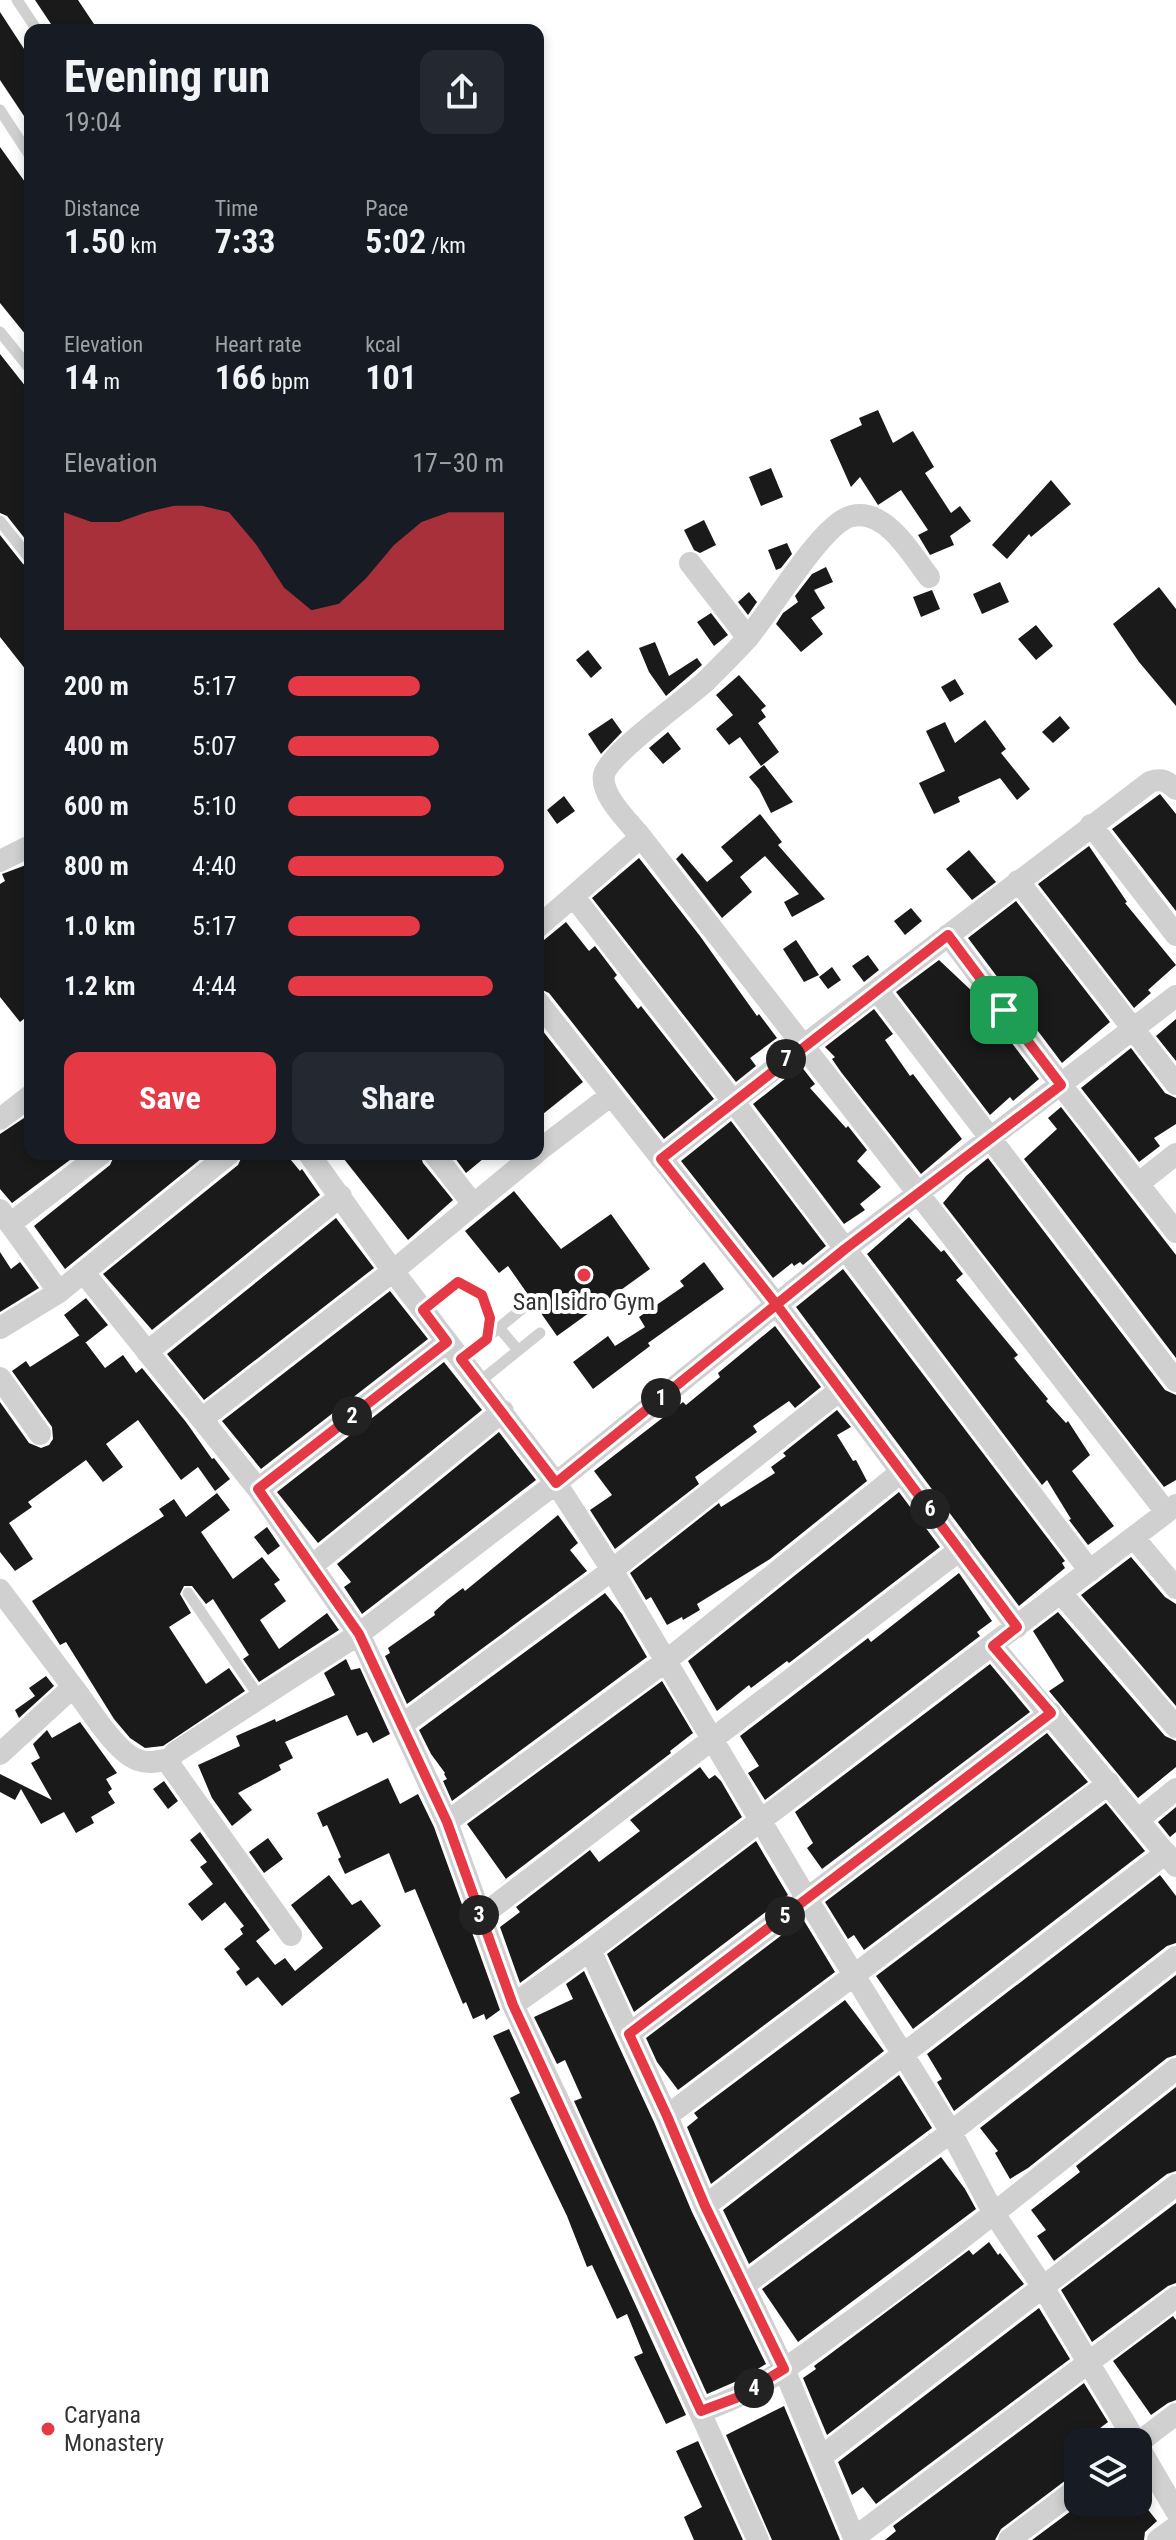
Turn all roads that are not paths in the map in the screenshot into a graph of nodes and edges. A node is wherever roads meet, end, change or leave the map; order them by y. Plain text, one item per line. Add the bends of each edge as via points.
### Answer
1 (17, 0) edge
2 (33, 24) edge
3 (0, 110) edge
4 (24, 147) edge
5 (0, 332) edge
6 (24, 362) edge
7 (0, 521) edge
8 (24, 551) edge
9 (690, 563) dead end
10 (929, 577) dead end
11 (748, 638) junction
12 (1176, 789) edge
13 (1091, 825) junction
14 (641, 837) junction
15 (24, 849) edge
16 (0, 861) edge
17 (1018, 881) junction
18 (574, 897) junction
19 (544, 922) edge
20 (948, 935) junction
21 (1176, 935) edge
22 (877, 990) junction
23 (1176, 996) edge
24 (544, 1010) edge
25 (1135, 1028) junction
26 (803, 1046) junction
27 (1176, 1084) edge
28 (1061, 1085) junction
29 (610, 1096) junction
30 (24, 1101) edge
31 (733, 1101) junction
32 (0, 1119) edge
33 (990, 1139) junction
34 (544, 1143) edge
35 (1176, 1154) edge
36 (661, 1159) junction
37 (92, 1160) edge
38 (222, 1160) edge
39 (314, 1160) edge
40 (439, 1160) edge
41 (524, 1160) edge
42 (1139, 1183) junction
43 (918, 1195) junction
44 (341, 1196) junction
45 (473, 1204) junction
46 (5, 1217) edge
47 (1176, 1232) edge
48 (845, 1249) junction
49 (393, 1271) junction
50 (84, 1273) junction
51 (59, 1292) junction
52 (776, 1304) junction
53 (523, 1308) dead end
54 (423, 1310) junction
55 (0, 1328) edge
56 (500, 1329) junction
57 (540, 1333) dead end
58 (487, 1339) junction
59 (518, 1350) junction
60 (454, 1351) junction
61 (147, 1352) junction
62 (0, 1378) edge
63 (1176, 1381) edge
64 (479, 1382) junction
65 (840, 1390) junction
66 (503, 1411) junction
67 (203, 1418) junction
68 (40, 1434) dead end
69 (901, 1472) junction
70 (556, 1483) junction
71 (258, 1489) junction
72 (1171, 1509) edge
73 (1134, 1538) junction
74 (961, 1549) junction
75 (313, 1565) junction
76 (612, 1570) junction
77 (1090, 1571) junction
78 (1176, 1588) edge
79 (0, 1590) edge
80 (188, 1593) dead end
81 (1061, 1593) junction
82 (1017, 1627) junction
83 (359, 1634) junction
84 (993, 1646) junction
85 (666, 1661) junction
86 (73, 1687) junction
87 (260, 1698) junction
88 (1051, 1713) junction
89 (402, 1725) junction
90 (1176, 1727) edge
91 (713, 1739) junction
92 (1, 1749) edge
93 (170, 1759) junction
94 (1109, 1783) junction
95 (1176, 1789) edge
96 (1139, 1819) junction
97 (761, 1820) junction
98 (447, 1822) junction
99 (1171, 1859) edge
100 (807, 1899) junction
101 (480, 1917) junction
102 (291, 1935) dead end
103 (590, 1950) junction
104 (1176, 1957) edge
105 (853, 1976) junction
106 (513, 2005) junction
107 (629, 2034) junction
108 (903, 2053) junction
109 (1176, 2069) edge
110 (667, 2116) junction
111 (951, 2132) junction
112 (1176, 2185) edge
113 (705, 2206) junction
114 (993, 2212) junction
115 (743, 2286) junction
116 (1043, 2287) junction
117 (1176, 2297) edge
118 (1089, 2363) junction
119 (784, 2369) junction
120 (701, 2411) junction
121 (1176, 2414) edge
122 (1128, 2428) edge
123 (1152, 2432) edge
124 (821, 2457) junction
125 (1152, 2470) edge
126 (1064, 2499) edge
127 (1176, 2511) edge
128 (1176, 2527) edge
129 (854, 2539) edge
130 (758, 2540) edge
131 (1009, 2540) edge
132 (1158, 2540) edge

1 - 2 lane
3 - 4 lane
5 - 6 lane
7 - 8 lane
9 - 11 street
10 - 11 street via 876,518 852,515 814,549
11 - 14 street via 608,765 604,783 609,796
12 - 13 street via 1167,781 1150,782
13 - 17 street
13 - 21 street
14 - 18 street
14 - 26 street
15 - 16 street
17 - 20 street
17 - 25 street
18 - 19 street
18 - 31 street
20 - 22 street
20 - 28 street
22 - 26 street
22 - 33 street
23 - 25 street
24 - 29 street
25 - 27 street
25 - 28 street
26 - 31 street
26 - 43 street
28 - 33 street
28 - 42 street
29 - 34 street
29 - 36 street
30 - 32 street
31 - 36 street
31 - 48 street
33 - 43 street
33 - 63 street
35 - 42 street
36 - 52 street
37 - 46 street
38 - 50 street
39 - 44 street
40 - 45 street
41 - 45 street
42 - 47 street
43 - 48 street
43 - 72 street
44 - 49 street
44 - 61 street
45 - 49 street
46 - 51 street
48 - 52 street
48 - 77 street
49 - 54 street
49 - 67 street
50 - 51 street
50 - 61 street
51 - 55 street
52 - 65 street
52 - 70 street
53 - 56 lane
54 - 58 lane via 458,1282 482,1295 490,1318
54 - 60 street
56 - 58 lane
56 - 59 lane
57 - 59 lane
58 - 60 lane
59 - 64 lane
60 - 64 street
60 - 71 street
61 - 67 street
62 - 68 street
64 - 66 street
65 - 69 street
65 - 76 street
66 - 70 street
66 - 75 street
67 - 71 street
69 - 74 street
69 - 85 street
70 - 76 street
70 - 83 street
71 - 75 street
72 - 73 street
73 - 77 street
73 - 78 street
74 - 82 street
74 - 91 street
75 - 83 street
76 - 85 street
76 - 89 street
77 - 81 street
79 - 86 street
80 - 87 lane
81 - 82 street
81 - 90 street
82 - 84 street
83 - 87 street
83 - 89 street
84 - 88 street
84 - 97 street
85 - 91 street
85 - 98 street
86 - 92 street
86 - 93 street via 122,1751 149,1763
87 - 93 street
88 - 94 street
88 - 100 street
89 - 98 street
91 - 97 street
91 - 101 street
93 - 102 street
94 - 96 street
94 - 105 street
95 - 96 street
96 - 99 street
97 - 100 street
97 - 103 street
98 - 101 street
99 - 108 street
100 - 105 street
100 - 107 street
101 - 106 street
103 - 106 street
103 - 107 street
104 - 111 street
105 - 108 street
105 - 110 street
106 - 120 street
107 - 110 street
108 - 111 street
108 - 113 street
109 - 114 street
110 - 113 street
111 - 114 street
111 - 115 street
112 - 116 street
113 - 115 street
114 - 116 street
114 - 119 street
115 - 119 street
116 - 118 street
116 - 124 street
117 - 118 street
118 - 122 street
118 - 129 street
119 - 120 street via 736,2398
119 - 124 street
120 - 130 street
121 - 123 street
124 - 129 street
125 - 127 street
126 - 131 street
128 - 132 street

